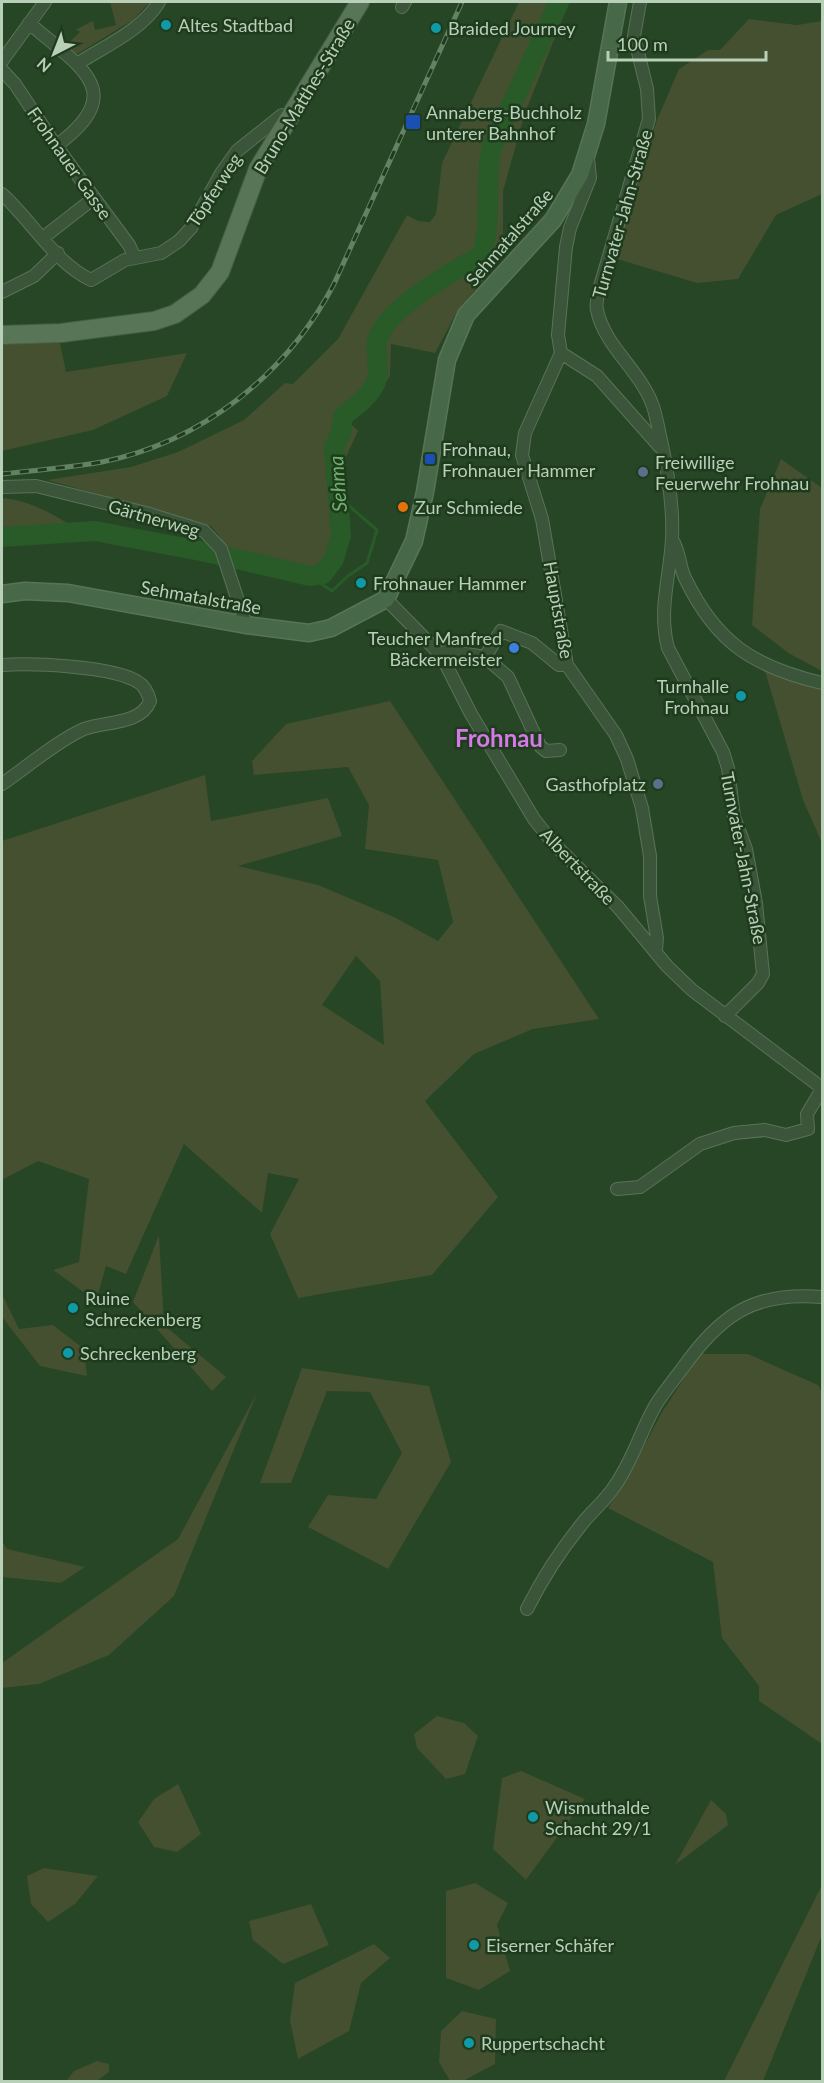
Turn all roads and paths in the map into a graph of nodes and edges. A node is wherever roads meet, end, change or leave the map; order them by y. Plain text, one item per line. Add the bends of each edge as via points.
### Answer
1 (45, 2) edge
2 (159, 2) edge
3 (360, 2) edge
4 (618, 2) edge
5 (640, 2) edge
6 (29, 23) junction
7 (2, 61) edge
8 (77, 64) junction
9 (2, 70) edge
10 (290, 115) junction
11 (56, 147) junction
12 (588, 158) junction
13 (2, 194) edge
14 (94, 198) junction
15 (44, 237) junction
16 (58, 253) junction
17 (130, 259) junction
18 (2, 292) edge
19 (2, 335) edge
20 (561, 353) junction
21 (661, 448) junction
22 (2, 487) edge
23 (672, 539) junction
24 (2, 594) edge
25 (386, 599) junction
26 (246, 625) junction
27 (441, 655) junction
28 (485, 657) junction
29 (567, 665) junction
30 (2, 666) edge
31 (822, 683) edge
32 (560, 750) dead end
33 (2, 784) edge
34 (656, 950) junction
35 (725, 1016) junction
36 (822, 1088) edge
37 (617, 1189) dead end
38 (822, 1297) edge
39 (527, 1609) dead end

1 - 6 street
2 - 8 street via 132,30
3 - 10 main road, Bruno-Matthes-Straße
4 - 12 main road, Sehmatalstraße
5 - 21 street, Turnvater-Jahn-Straße via 634,36 647,89 649,119 596,308 604,330 649,393
6 - 7 street
6 - 8 street
8 - 11 street via 96,96 82,125
9 - 11 street, Frohnauer Gasse
10 - 17 street, Töpferweg via 282,115 237,151 180,241 161,253
10 - 19 main road, Bruno-Matthes-Straße via 258,169 220,272 194,302 175,314 131,325
11 - 14 street, Frohnauer Gasse
12 - 20 street, Hauptstraße via 590,178 570,228 563,269 558,335
12 - 25 main road, Sehmatalstraße via 572,194 553,220 466,315 447,360 414,541
13 - 15 street
14 - 15 street
14 - 17 street, Frohnauer Gasse via 129,245
15 - 16 street
16 - 17 street, Töpferweg via 82,276 92,280
16 - 18 street via 34,276
20 - 21 street via 597,376
20 - 29 street, Hauptstraße via 525,433 522,455 542,519
21 - 23 street, Turnvater-Jahn-Straße
22 - 26 street, Gärtnerweg via 36,486 204,531 221,549
23 - 31 street via 680,554 683,576 710,622 743,654 787,675
23 - 35 street, Turnvater-Jahn-Straße via 664,631 668,648 723,752 734,817 746,849 762,953 763,974 758,983
24 - 26 main road, Sehmatalstraße via 68,593
25 - 26 main road, Sehmatalstraße via 331,628 309,633
25 - 27 street, Albertstraße
27 - 28 street via 447,651
27 - 34 street, Albertstraße via 471,714 534,819
28 - 29 street via 501,631 531,643 559,665
28 - 32 street via 508,677 540,746 546,751
29 - 34 street, Hauptstraße via 616,735 639,796 647,826
30 - 33 street via 58,666 127,676 141,683 150,701 147,708 130,718 84,729
34 - 35 street via 667,966
35 - 36 street
36 - 37 street via 807,1114 808,1129 786,1136 765,1130 734,1133 700,1144 640,1187
38 - 39 street via 753,1303 725,1318 699,1345 656,1406 628,1466 552,1565

